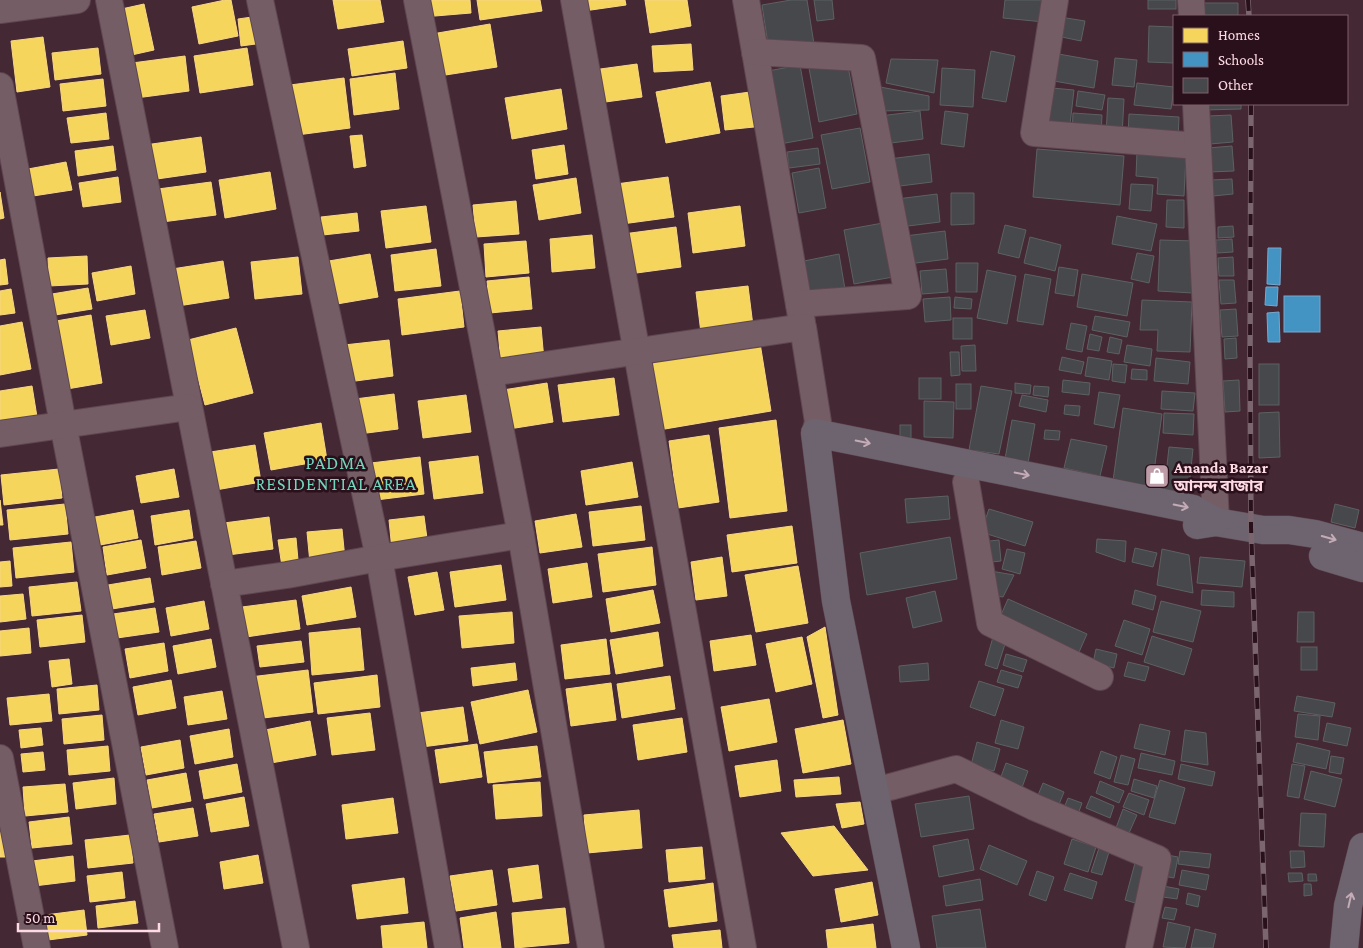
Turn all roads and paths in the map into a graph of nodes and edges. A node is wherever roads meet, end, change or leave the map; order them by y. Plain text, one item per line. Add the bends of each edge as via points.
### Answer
1 (77, 0) edge
2 (109, 0) edge
3 (260, 0) edge
4 (417, 0) edge
5 (574, 0) edge
6 (746, 0) edge
7 (1055, 0) edge
8 (1191, 0) edge
9 (0, 10) edge
10 (1192, 15) edge
11 (755, 52) junction
12 (0, 86) edge
13 (1196, 105) edge
14 (1198, 146) junction
15 (801, 316) junction
16 (636, 351) junction
17 (490, 373) junction
18 (189, 407) junction
19 (63, 424) junction
20 (0, 434) edge
21 (822, 440) junction
22 (966, 482) junction
23 (1216, 522) junction
24 (1263, 530) junction
25 (521, 536) junction
26 (1363, 548) edge
27 (379, 558) junction
28 (1363, 568) edge
29 (224, 584) junction
30 (1100, 677) dead end
31 (0, 758) edge
32 (890, 787) junction
33 (1363, 847) edge
34 (37, 948) edge
35 (166, 948) edge
36 (296, 948) edge
37 (448, 948) edge
38 (591, 948) edge
39 (743, 948) edge
40 (906, 948) edge
41 (925, 948) edge
42 (1140, 948) edge
43 (1344, 948) edge

1 - 9 street
2 - 18 street
3 - 27 street
4 - 17 street
5 - 16 street
6 - 11 street
7 - 14 street via 1034,133
8 - 10 street
11 - 15 street
11 - 15 street via 862,58 908,296
12 - 19 street
13 - 14 street
14 - 23 street
15 - 16 street
15 - 21 street
16 - 17 street
16 - 39 street
17 - 25 street
18 - 19 street
18 - 29 street
19 - 20 street
19 - 35 street
21 - 22 main road
21 -> 23 main road via 1193,508
21 - 32 main road via 850,600
21 - 40 main road via 836,601
22 - 23 main road via 1189,526
22 - 30 street via 990,623
23 - 24 main road
24 -> 26 main road via 1315,534
24 - 28 main road via 1285,545
25 - 27 street
25 - 38 street
27 - 29 street
27 - 37 street
29 - 36 street
31 - 34 street
32 - 41 main road
32 - 42 street via 956,769 1034,807 1158,859
43 -> 33 main road via 1348,906

